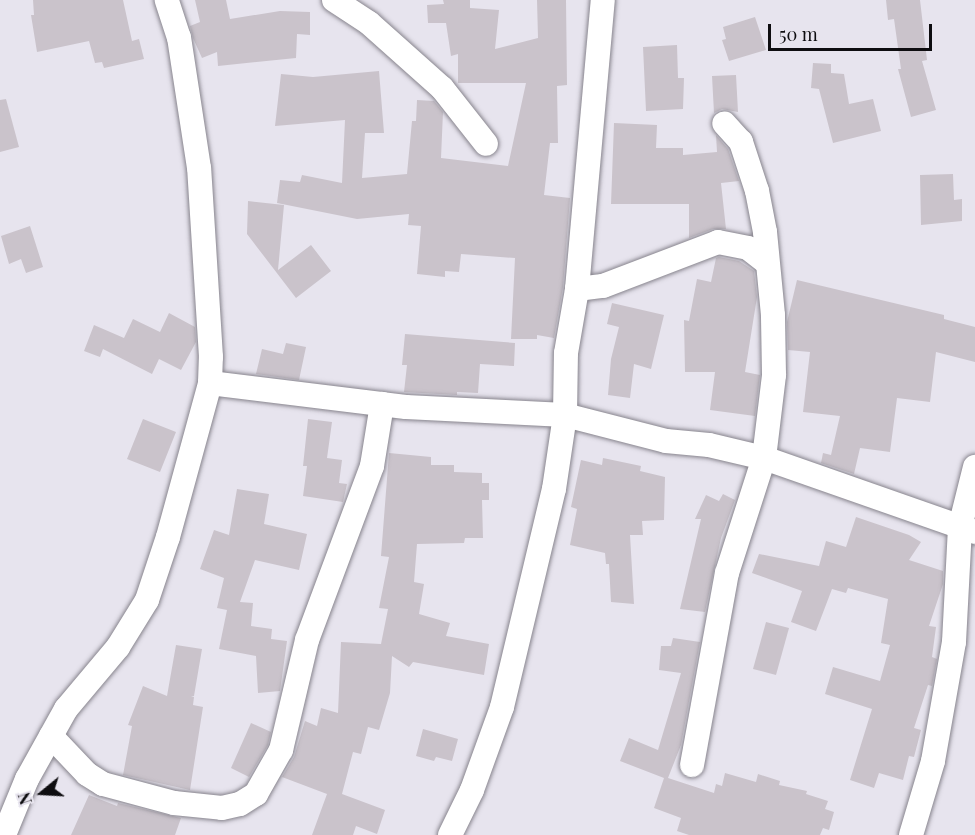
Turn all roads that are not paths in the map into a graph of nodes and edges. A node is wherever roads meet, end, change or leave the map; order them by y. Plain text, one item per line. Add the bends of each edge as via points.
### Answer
1 (167, 0) edge
2 (334, 0) edge
3 (603, 0) edge
4 (724, 123) dead end
5 (486, 144) dead end
6 (767, 263) junction
7 (577, 289) junction
8 (210, 383) junction
9 (382, 404) junction
10 (565, 415) junction
11 (764, 458) junction
12 (975, 467) edge
13 (968, 530) edge
14 (51, 736) junction
15 (692, 765) dead end
16 (4, 835) edge
17 (450, 835) edge
18 (911, 835) edge

1 - 8 street via 179,38 199,168
2 - 5 street via 369,22 442,88
3 - 7 street
4 - 6 street via 741,142 748,158 765,232
6 - 7 street via 747,248 718,242 603,286
6 - 11 street via 774,375
7 - 10 street via 566,353
8 - 9 street
8 - 14 street via 147,600 118,647 66,709
9 - 10 street
9 - 14 street via 372,466 307,640 281,750 256,794 240,804 222,808 174,803 103,784 87,774
10 - 11 street via 666,441 709,445
10 - 17 street via 554,489 502,707 472,790
11 - 13 street
11 - 15 street via 727,573
12 - 13 street
13 - 18 street via 933,761
14 - 16 street via 27,778

